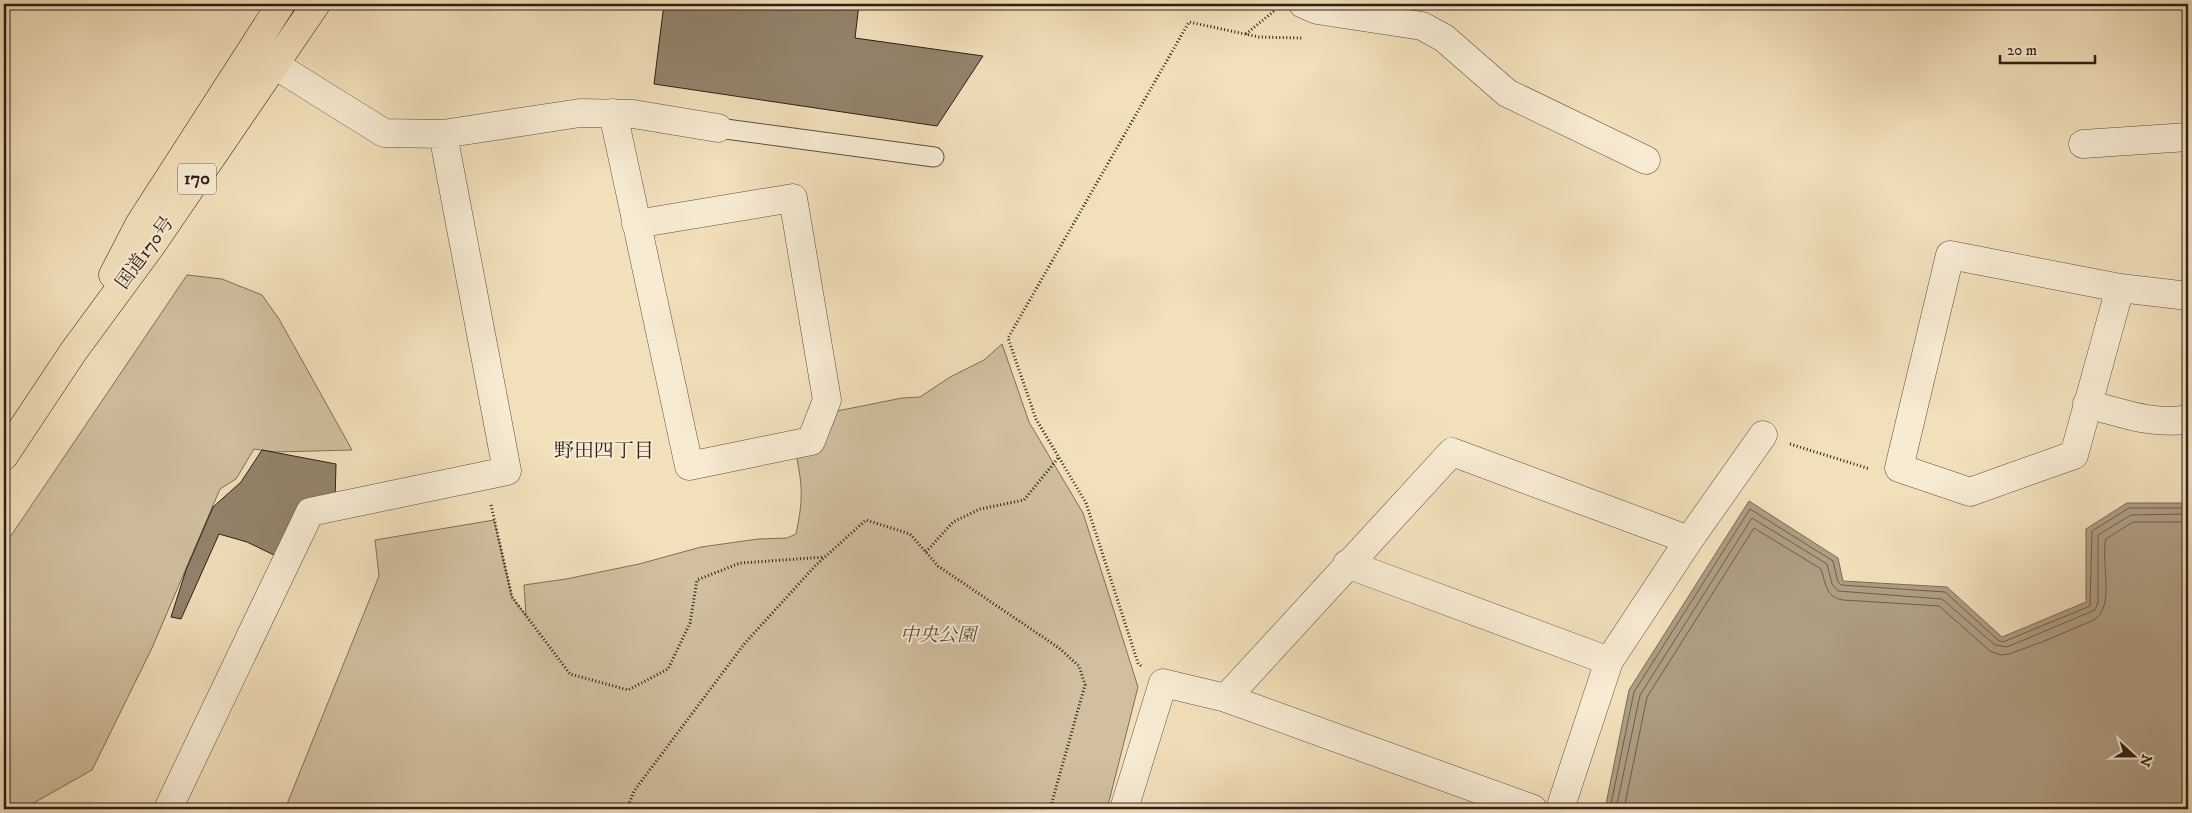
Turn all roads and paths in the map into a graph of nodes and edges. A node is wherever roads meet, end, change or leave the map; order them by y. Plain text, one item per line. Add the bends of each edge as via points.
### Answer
1 (280, 4) edge
2 (316, 4) edge
3 (1303, 4) edge
4 (1276, 10) dead end
5 (1189, 22) dead end
6 (1246, 34) dead end
7 (275, 64) junction
8 (613, 113) junction
9 (718, 128) joint
10 (443, 134) junction
11 (2188, 136) edge
12 (2083, 144) dead end
13 (934, 157) dead end
14 (1646, 160) dead end
15 (636, 224) junction
16 (2120, 288) junction
17 (2188, 296) edge
18 (73, 352) junction
19 (2087, 404) junction
20 (2188, 419) edge
21 (1763, 435) joint
22 (4, 456) edge
23 (1059, 457) junction
24 (1899, 468) junction
25 (484, 475) junction
26 (1689, 540) junction
27 (926, 552) junction
28 (825, 557) junction
29 (1347, 564) junction
30 (1609, 661) junction
31 (1163, 683) junction
32 (1226, 698) junction
33 (168, 809) edge
34 (627, 809) edge
35 (1050, 809) edge
36 (1124, 809) edge
37 (1533, 809) edge
38 (1560, 809) edge

1 - 18 highway, 国道170号 / 170 via 140,223
2 - 7 highway, 国道170号 / 170
3 - 14 street via 1317,10 1422,26 1444,38 1508,94
4 - 6 path
5 - 23 path via 1008,338 1036,419
7 - 10 street via 384,133
7 - 18 highway, 国道170号 / 170 via 151,246
8 - 9 street
8 - 10 street via 580,113
8 - 15 street
9 - 13 lane
10 - 25 street via 507,470
11 - 12 street
15 - 15 street via 689,466 812,441 827,400 793,198
16 - 17 street
16 - 19 street
16 - 24 street via 1950,255
18 - 22 highway, 国道170号 / 170
19 - 20 street via 2138,417
19 - 24 street via 2074,454 1970,492
21 - 24 path via 1880,472
21 - 26 street
23 - 27 path via 1024,500 980,509 953,522
23 - 31 path via 1086,503 1138,664
25 - 28 path via 512,597 570,674 628,690 668,669 690,623 697,580 740,563
25 - 33 street via 310,512
26 - 29 street via 1452,452
26 - 30 street
27 - 28 path via 910,534 866,520
27 - 35 path via 938,566 1059,648 1079,666 1085,685
28 - 34 path via 745,643 634,791
29 - 30 street
29 - 32 street
30 - 38 street
31 - 32 street
31 - 36 street
32 - 37 street

